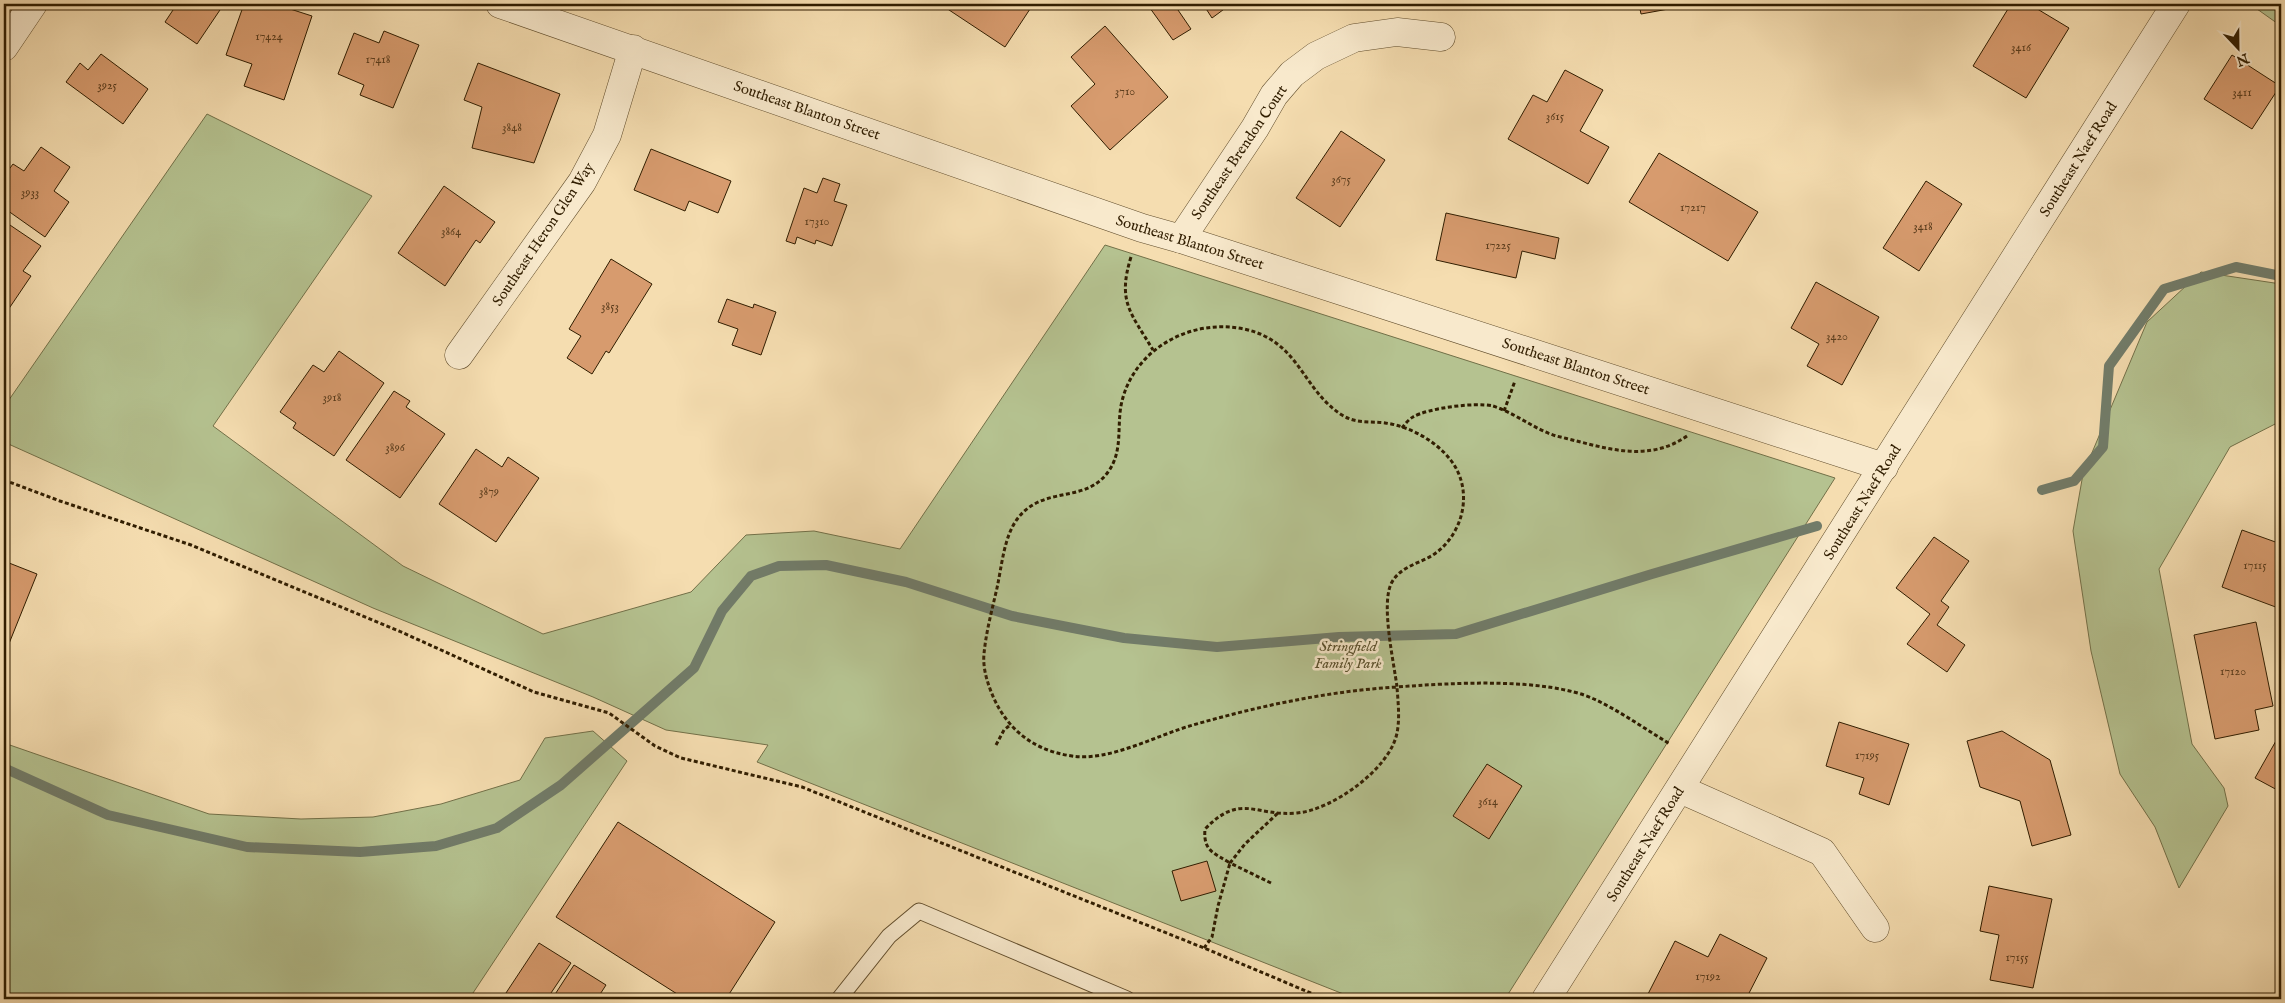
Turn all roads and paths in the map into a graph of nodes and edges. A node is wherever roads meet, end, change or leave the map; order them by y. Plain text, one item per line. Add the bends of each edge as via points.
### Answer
1 (33, 4) edge
2 (500, 4) edge
3 (2176, 4) edge
4 (1441, 36) dead end
5 (4, 46) edge
6 (633, 49) junction
7 (1142, 228) junction
8 (1181, 239) junction
9 (1154, 350) junction
10 (459, 355) dead end
11 (1711, 410) junction
12 (1402, 428) junction
13 (1884, 467) junction
14 (4, 480) edge
15 (1397, 687) junction
16 (1009, 726) junction
17 (1672, 745) dead end
18 (996, 746) dead end
19 (1680, 789) junction
20 (1278, 814) junction
21 (1230, 863) junction
22 (1272, 883) dead end
23 (1875, 928) dead end
24 (1204, 948) junction
25 (839, 999) edge
26 (1128, 999) edge
27 (1325, 999) edge
28 (1546, 999) edge

1 - 5 street
2 - 6 street, Southeast Blanton Street
3 - 13 street, Southeast Naef Road
4 - 8 street, Southeast Brendon Court via 1397,32 1354,38 1316,56 1292,74 1274,95
6 - 7 street, Southeast Blanton Street
6 - 10 street, Southeast Heron Glen Way via 607,135 582,182
7 - 8 street, Southeast Blanton Street
7 - 9 path via 1125,277 1126,298 1132,317
8 - 11 street, Southeast Blanton Street
9 - 12 path via 1180,335 1202,328 1245,329 1270,338 1286,350 1323,399 1343,416 1364,424 1387,423
9 - 16 path via 1138,365 1123,396 1116,460 1108,472 1088,489 1040,500 1022,513 1010,532 983,657 993,698
11 - 12 path via 1701,426 1685,438 1665,448 1638,454 1543,432 1504,410 1483,404 1413,417
11 - 13 street, Southeast Blanton Street
12 - 15 path via 1440,448 1457,471 1465,490 1463,512 1450,539 1433,554 1411,564 1391,585 1389,628
13 - 19 street, Southeast Naef Road
14 - 24 path via 191,545 399,630 534,692 600,710 616,717 665,751 698,763 802,787
15 - 16 path via 1238,712 1095,756 1074,757 1038,748
15 - 17 path via 1502,684 1551,687 1594,699
15 - 20 path via 1397,735 1369,777 1326,805 1299,813
16 - 18 path
19 - 23 street via 1822,852
19 - 28 street, Southeast Naef Road
20 - 21 path via 1245,844
20 - 21 path via 1235,808 1218,815 1205,829 1204,840 1209,850
21 - 22 path
21 - 24 path via 1212,937
24 - 27 path
25 - 26 lane via 888,936 919,911

